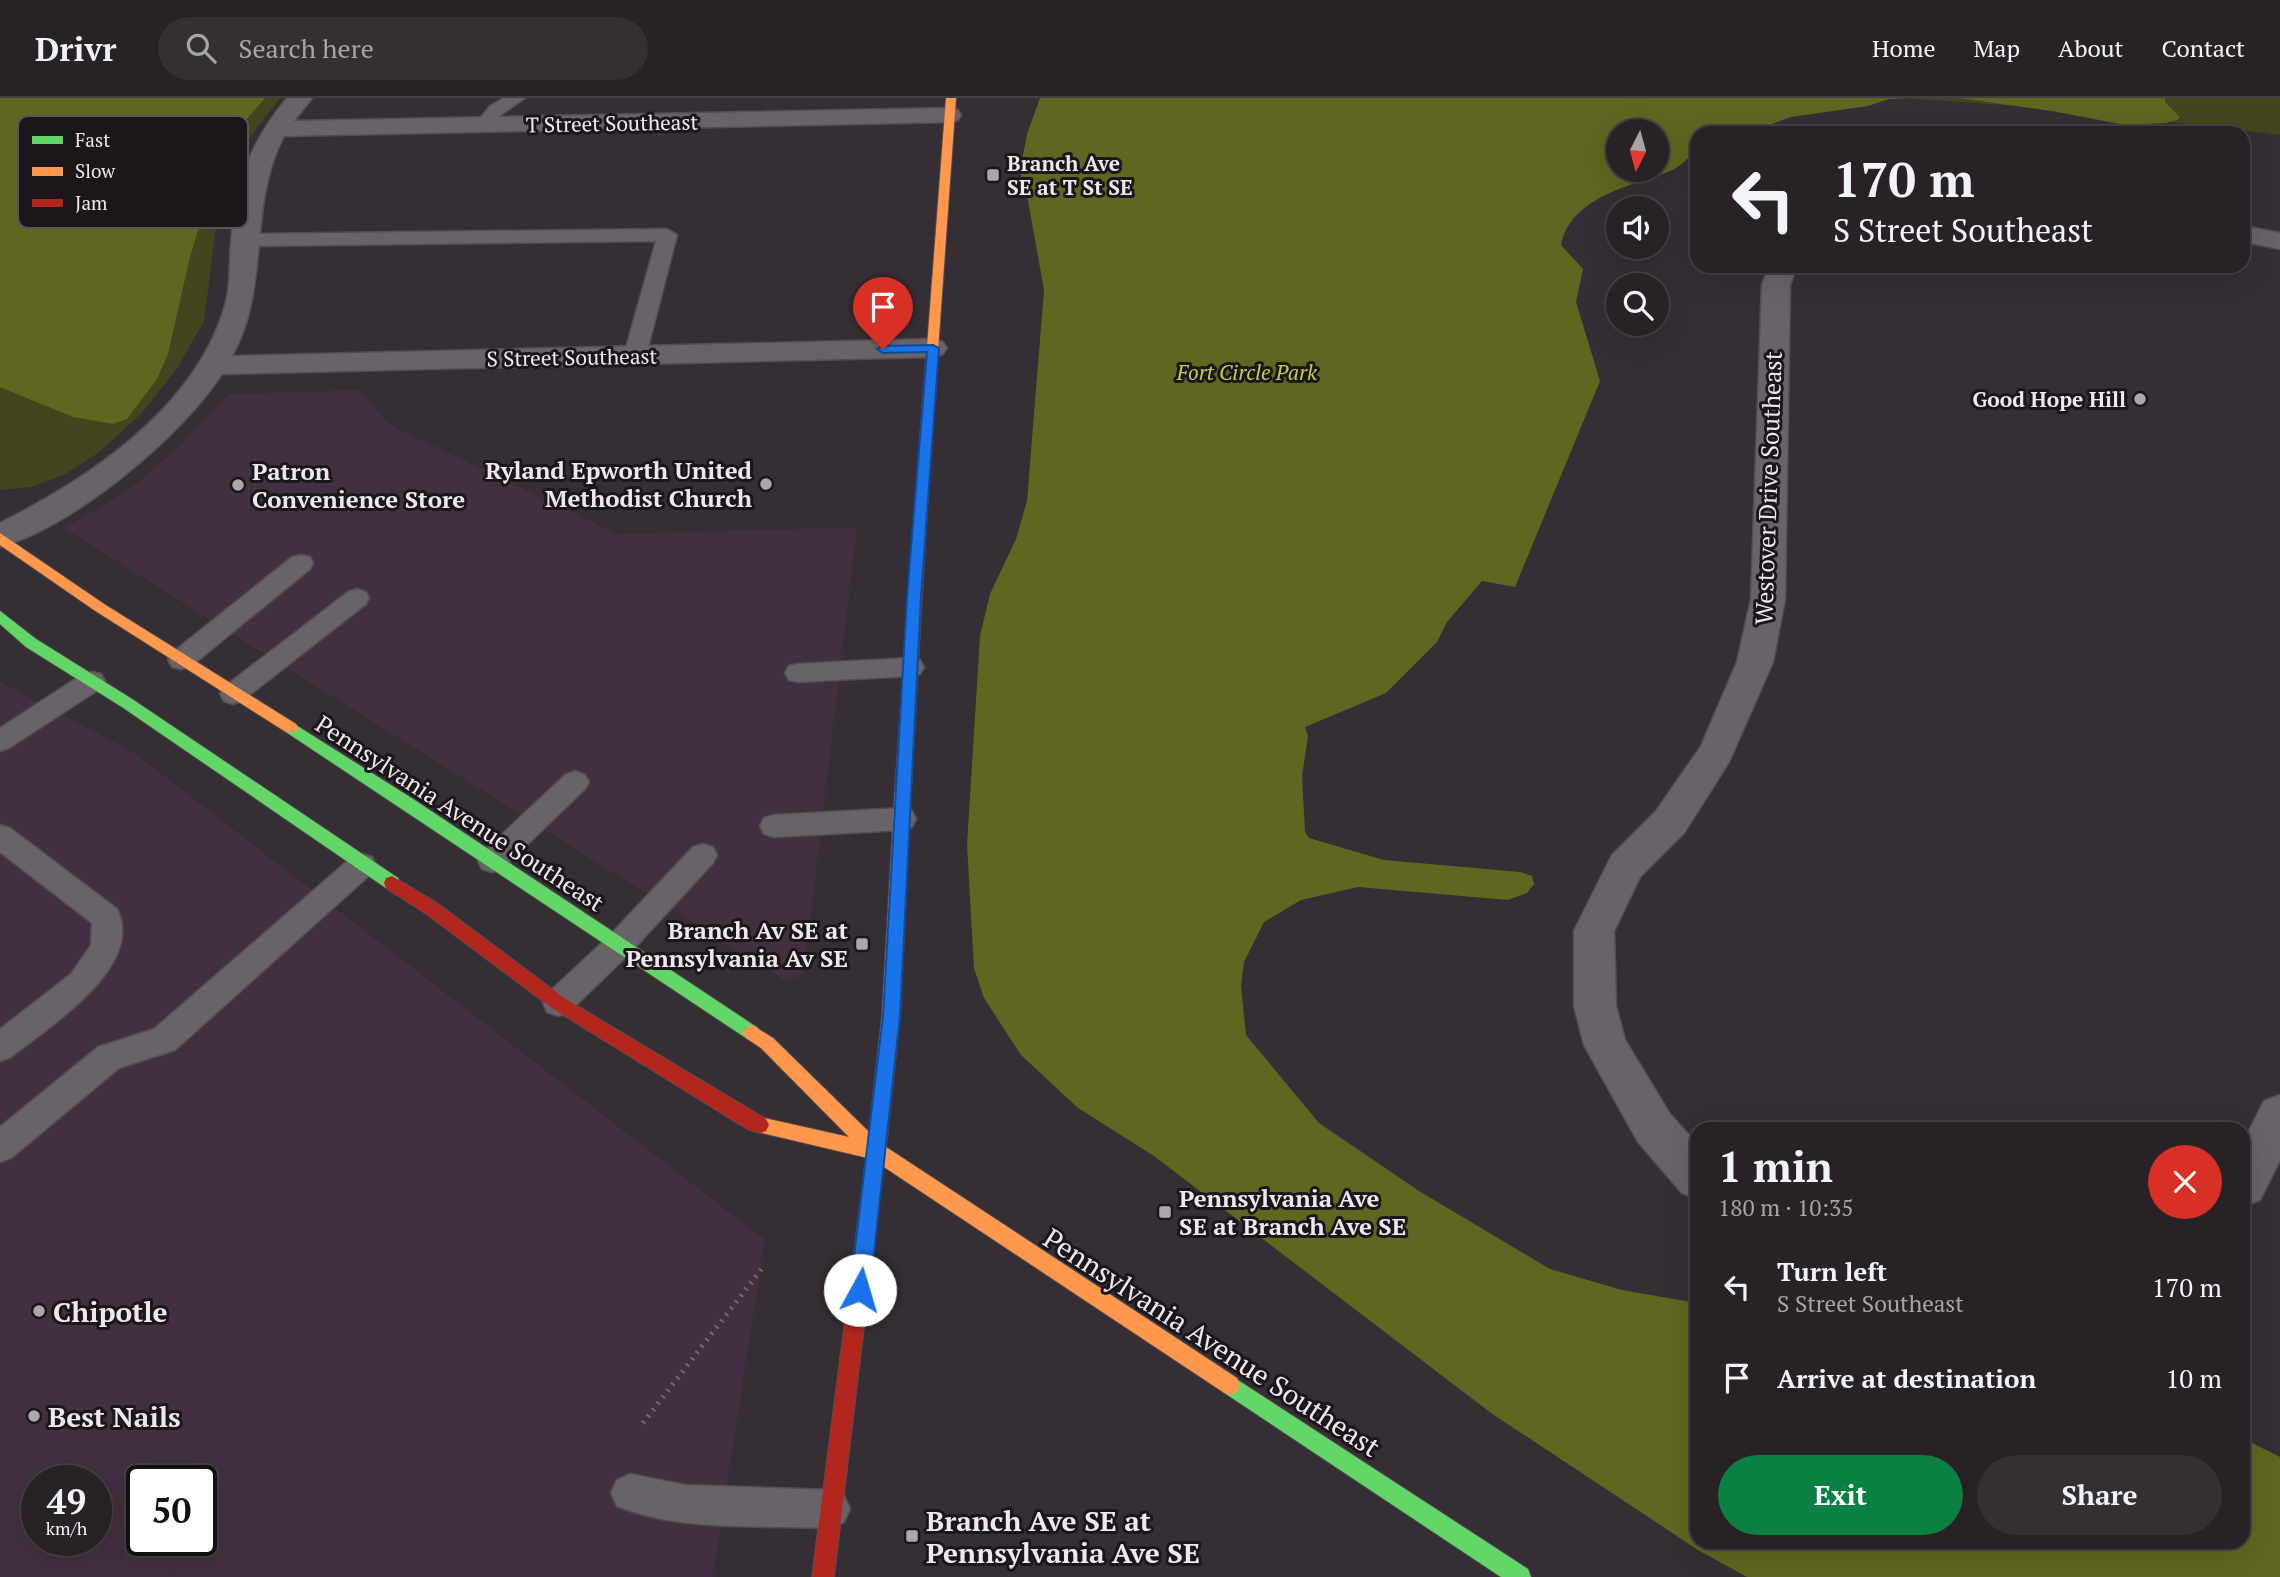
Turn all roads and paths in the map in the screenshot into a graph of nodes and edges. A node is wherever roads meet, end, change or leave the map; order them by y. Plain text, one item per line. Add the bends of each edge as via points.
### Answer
1 (300, 98) edge
2 (516, 98) edge
3 (950, 106) edge
4 (483, 125) junction
5 (275, 129) junction
6 (248, 191) edge
7 (245, 228) edge
8 (2250, 235) edge
9 (244, 240) junction
10 (2280, 241) edge
11 (1780, 273) edge
12 (933, 348) junction
13 (635, 355) junction
14 (211, 365) junction
15 (0, 537) edge
16 (301, 563) dead end
17 (357, 598) dead end
18 (0, 616) edge
19 (181, 660) junction
20 (911, 667) junction
21 (798, 673) dead end
22 (92, 681) junction
23 (233, 694) junction
24 (0, 741) edge
25 (575, 782) dead end
26 (902, 819) junction
27 (774, 826) dead end
28 (0, 836) edge
29 (703, 855) dead end
30 (492, 861) junction
31 (362, 864) junction
32 (620, 945) junction
33 (558, 1003) junction
34 (0, 1047) edge
35 (2280, 1115) edge
36 (0, 1147) edge
37 (876, 1151) junction
38 (1690, 1169) edge
39 (2250, 1173) edge
40 (763, 1267) dead end
41 (643, 1423) dead end
42 (630, 1493) dead end
43 (831, 1509) junction
44 (823, 1577) edge
45 (1520, 1577) edge

1 - 5 street
2 - 4 lane
3 - 4 street, T Street Southeast
3 - 12 main road
4 - 5 street, T Street Southeast
5 - 6 street
7 - 9 street
8 - 10 street
9 - 13 lane via 667,235
9 - 14 street via 239,305
11 - 38 street, Westover Drive Southeast via 1776,285 1768,599 1755,662 1716,752 1670,822 1626,866 1594,931 1595,1006 1605,1045 1654,1128
12 - 13 street, S Street Southeast
12 - 20 main road
13 - 14 street, S Street Southeast
14 - 15 street via 180,406 128,457 59,506
15 - 19 main road, Pennsylvania Avenue Southeast
16 - 19 lane
17 - 23 lane
18 - 22 main road, Pennsylvania Avenue Southeast via 31,643
19 - 23 main road, Pennsylvania Avenue Southeast
20 - 21 lane
20 - 26 main road
22 - 24 lane
22 - 31 main road, Pennsylvania Avenue Southeast
23 - 30 main road, Pennsylvania Avenue Southeast via 425,813
25 - 30 lane
26 - 27 lane
26 - 37 main road via 891,1016
28 - 34 lane via 107,918 106,948 82,983
29 - 32 lane
30 - 32 main road, Pennsylvania Avenue Southeast
31 - 33 main road, Pennsylvania Avenue Southeast via 431,908
31 - 36 lane via 164,1040 109,1057
32 - 33 lane
32 - 37 main road, Pennsylvania Avenue Southeast via 767,1044
33 - 37 main road, Pennsylvania Avenue Southeast via 753,1123
35 - 39 street
37 - 43 main road
37 - 45 main road, Pennsylvania Avenue Southeast
40 - 41 path
42 - 43 lane via 685,1504
43 - 44 main road

